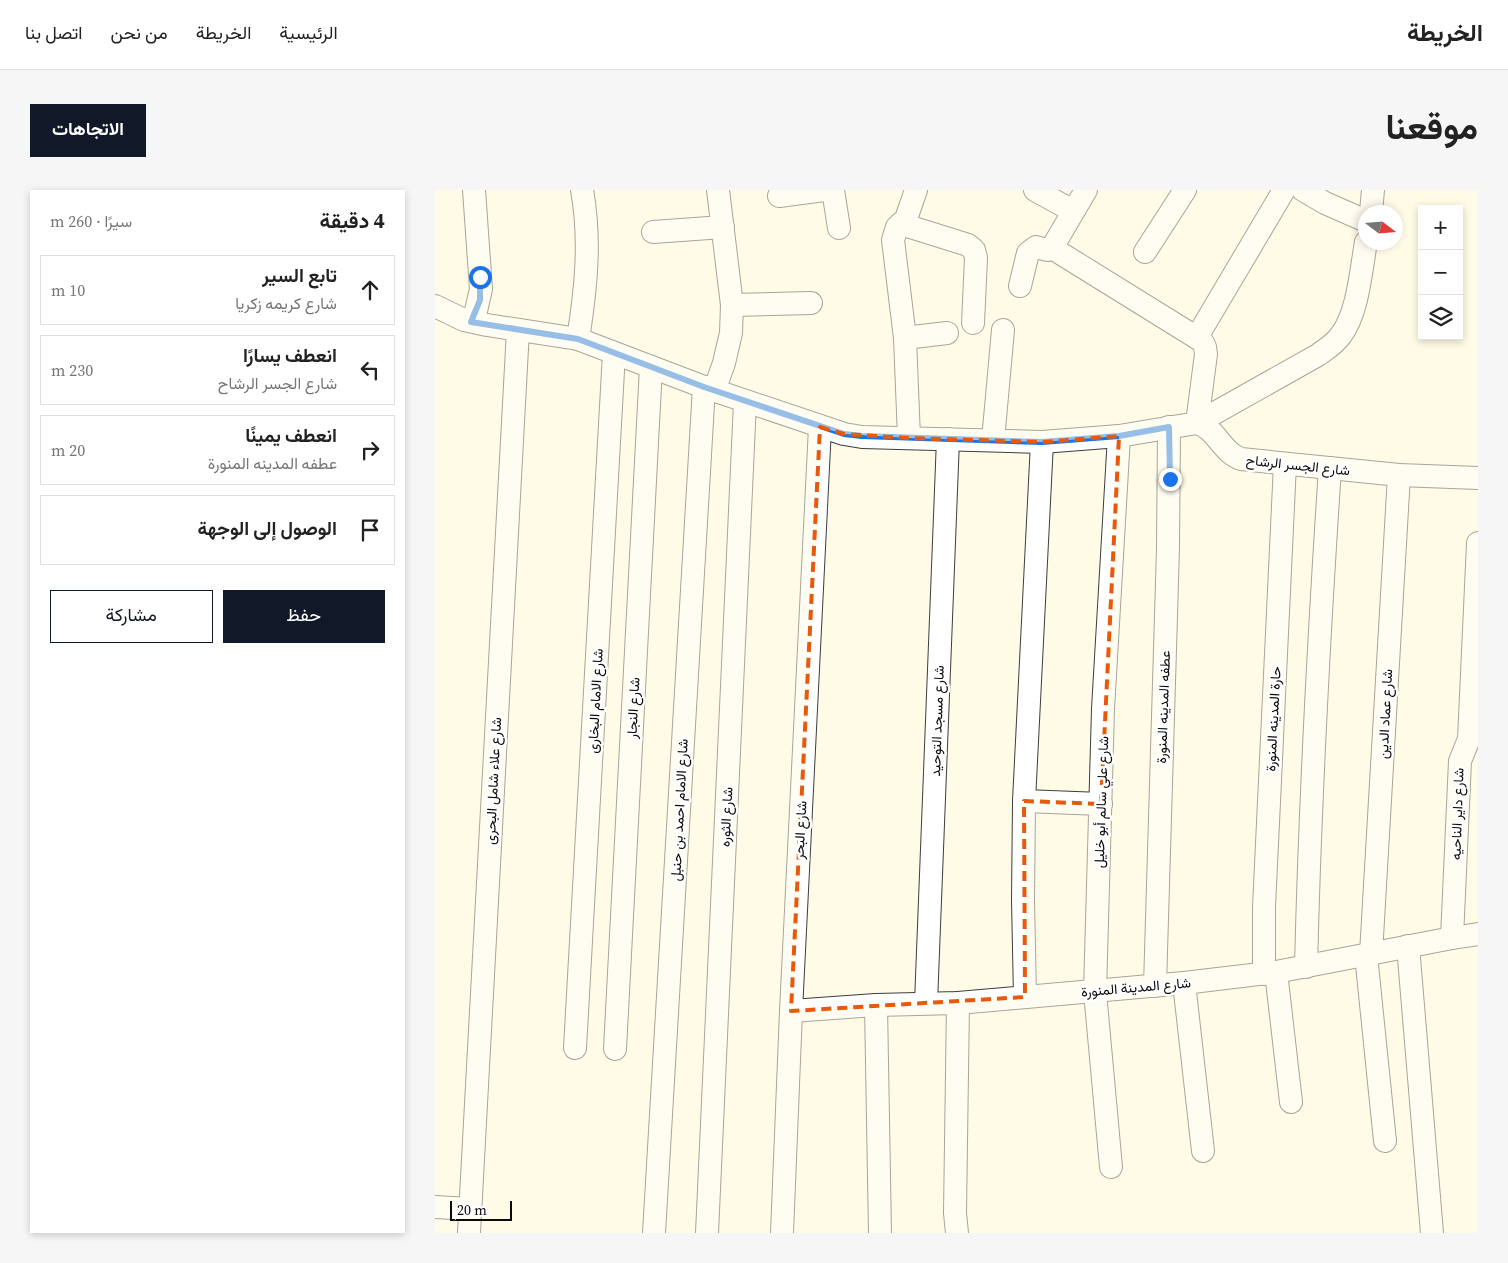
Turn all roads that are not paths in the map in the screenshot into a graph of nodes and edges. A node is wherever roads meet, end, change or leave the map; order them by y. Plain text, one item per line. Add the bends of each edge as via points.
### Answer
1 (474, 190) edge
2 (582, 190) edge
3 (718, 190) edge
4 (824, 190) edge
5 (833, 190) edge
6 (916, 190) edge
7 (1035, 190) edge
8 (1086, 190) edge
9 (1185, 190) edge
10 (1284, 190) edge
11 (1303, 190) edge
12 (1373, 190) edge
13 (779, 196) dead end
14 (1372, 205) edge
15 (1073, 211) junction
16 (1358, 218) edge
17 (901, 224) junction
18 (723, 227) junction
19 (839, 228) dead end
20 (653, 232) dead end
21 (1052, 248) junction
22 (1365, 250) edge
23 (1145, 252) dead end
24 (1020, 286) dead end
25 (811, 303) dead end
26 (732, 305) junction
27 (435, 306) edge
28 (471, 322) junction
29 (973, 323) dead end
30 (518, 330) junction
31 (1003, 330) dead end
32 (947, 333) dead end
33 (1197, 337) junction
34 (905, 338) junction
35 (578, 339) junction
36 (614, 353) junction
37 (651, 367) junction
38 (709, 389) junction
39 (745, 402) junction
40 (1197, 423) junction
41 (820, 427) junction
42 (1169, 427) junction
43 (1119, 436) junction
44 (909, 438) junction
45 (948, 439) junction
46 (993, 440) junction
47 (1042, 442) junction
48 (1285, 464) junction
49 (1330, 468) junction
50 (1399, 475) junction
51 (1478, 478) edge
52 (1478, 543) edge
53 (1024, 801) junction
54 (1101, 804) junction
55 (1478, 934) edge
56 (1452, 938) junction
57 (1408, 946) junction
58 (1369, 954) junction
59 (1306, 966) junction
60 (1270, 973) junction
61 (1184, 983) junction
62 (1155, 986) junction
63 (1095, 992) junction
64 (1025, 997) junction
65 (926, 1003) junction
66 (958, 1003) junction
67 (876, 1005) junction
68 (791, 1011) junction
69 (575, 1048) dead end
70 (615, 1049) dead end
71 (1291, 1102) dead end
72 (1385, 1140) dead end
73 (1203, 1151) dead end
74 (1111, 1167) dead end
75 (435, 1206) edge
76 (470, 1209) junction
77 (469, 1233) edge
78 (654, 1233) edge
79 (707, 1233) edge
80 (782, 1233) edge
81 (880, 1233) edge
82 (957, 1233) edge
83 (1432, 1233) edge

1 - 28 street via 481,289
2 - 35 street via 587,263
3 - 18 street, شارع الامام احمد بن حنبل
4 - 13 street
5 - 19 street
6 - 17 street via 906,219
7 - 15 street
8 - 15 street
9 - 23 street
10 - 33 street
11 - 16 street
12 - 14 street
15 - 21 street
17 - 29 street via 969,245 974,250
17 - 34 street via 894,231 893,240
18 - 20 street
18 - 26 street, شارع الامام احمد بن حنبل
21 - 24 street via 1036,247 1031,250
21 - 33 street
22 - 40 street via 1349,322 1331,346
25 - 26 street
26 - 38 street, شارع الامام احمد بن حنبل via 731,333 724,363
27 - 28 street
28 - 30 street
30 - 35 street
30 - 76 street, شارع علاء شامل البحرى
31 - 46 street
32 - 34 street
33 - 40 street via 1202,341 1206,354
34 - 44 street
35 - 36 street
36 - 37 street
36 - 69 street, شارع الامام البخارى
37 - 38 street
37 - 70 street, شارع النجار
38 - 39 street
38 - 78 street, شارع الامام احمد بن حنبل
39 - 41 street
39 - 79 street, شارع الثوره
40 - 42 street
40 - 48 street, شارع الجسر الرشاح via 1206,426 1233,456
41 - 44 street via 844,434
41 - 68 street, شارع البحر
42 - 43 street
42 - 62 street, عطفه المدينه المنورة
43 - 47 street
43 - 54 street, شارع علي سالم أبو خليل via 1103,709
44 - 45 street
45 - 46 street
45 - 65 street, شارع مسجد التوحيد
46 - 47 street
47 - 53 street
48 - 49 street, شارع الجسر الرشاح
48 - 60 street, حارة المدينه المنورة via 1264,897
49 - 50 street, شارع الجسر الرشاح
49 - 59 street via 1311,791
50 - 51 street, شارع الجسر الرشاح
50 - 58 street, شارع عماد الدين
52 - 56 street, شارع داير الناحيه via 1469,740 1459,761
53 - 54 street
53 - 64 street
54 - 63 street, شارع علي سالم أبو خليل
55 - 56 street, شارع المدينة المنورة
56 - 57 street, شارع المدينة المنورة
57 - 58 street, شارع المدينة المنورة
57 - 83 street
58 - 59 street, شارع المدينة المنورة
58 - 72 street, شارع عماد الدين
59 - 60 street, شارع المدينة المنورة
60 - 61 street, شارع المدينة المنورة
60 - 71 street, حارة المدينه المنورة
61 - 62 street, شارع المدينة المنورة
61 - 73 street
62 - 63 street, شارع المدينة المنورة
63 - 64 street, شارع المدينة المنورة
63 - 74 street, شارع علي سالم أبو خليل
64 - 66 street, شارع المدينة المنورة
65 - 66 street, شارع المدينة المنورة
65 - 67 street, شارع المدينة المنورة
66 - 82 street
67 - 68 street, شارع المدينة المنورة
67 - 81 street
68 - 80 street, شارع البحر
75 - 76 street
76 - 77 street, شارع علاء شامل البحرى

